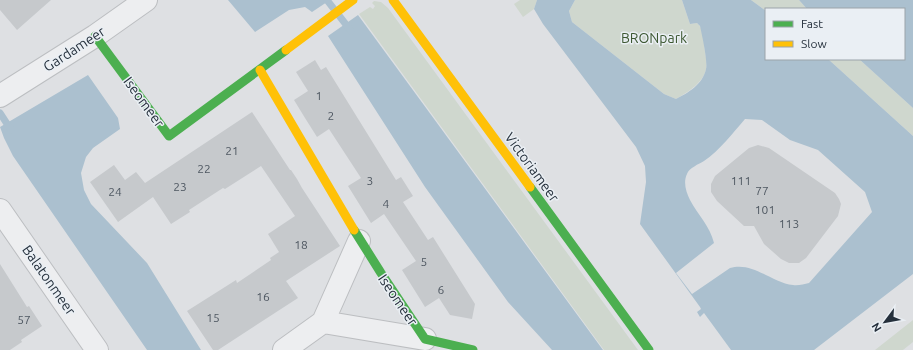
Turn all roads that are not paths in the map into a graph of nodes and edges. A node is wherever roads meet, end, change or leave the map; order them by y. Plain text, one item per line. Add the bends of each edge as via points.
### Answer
1 (146, 0) edge
2 (353, 0) edge
3 (392, 0) edge
4 (95, 36) junction
5 (260, 70) junction
6 (5, 93) edge
7 (0, 210) edge
8 (359, 240) junction
9 (323, 322) junction
10 (425, 339) junction
11 (97, 350) edge
12 (284, 350) edge
13 (473, 350) edge
14 (649, 350) edge

1 - 4 street, Gardameer
2 - 5 street, Iseomeer
3 - 14 street, Victoriameer
4 - 5 street, Iseomeer via 169,136
4 - 6 street, Gardameer
5 - 8 street, Iseomeer
7 - 11 street, Balatonmeer
8 - 9 street
8 - 10 street, Iseomeer
9 - 10 street, Iseomeer
9 - 12 street
10 - 13 street, Iseomeer

